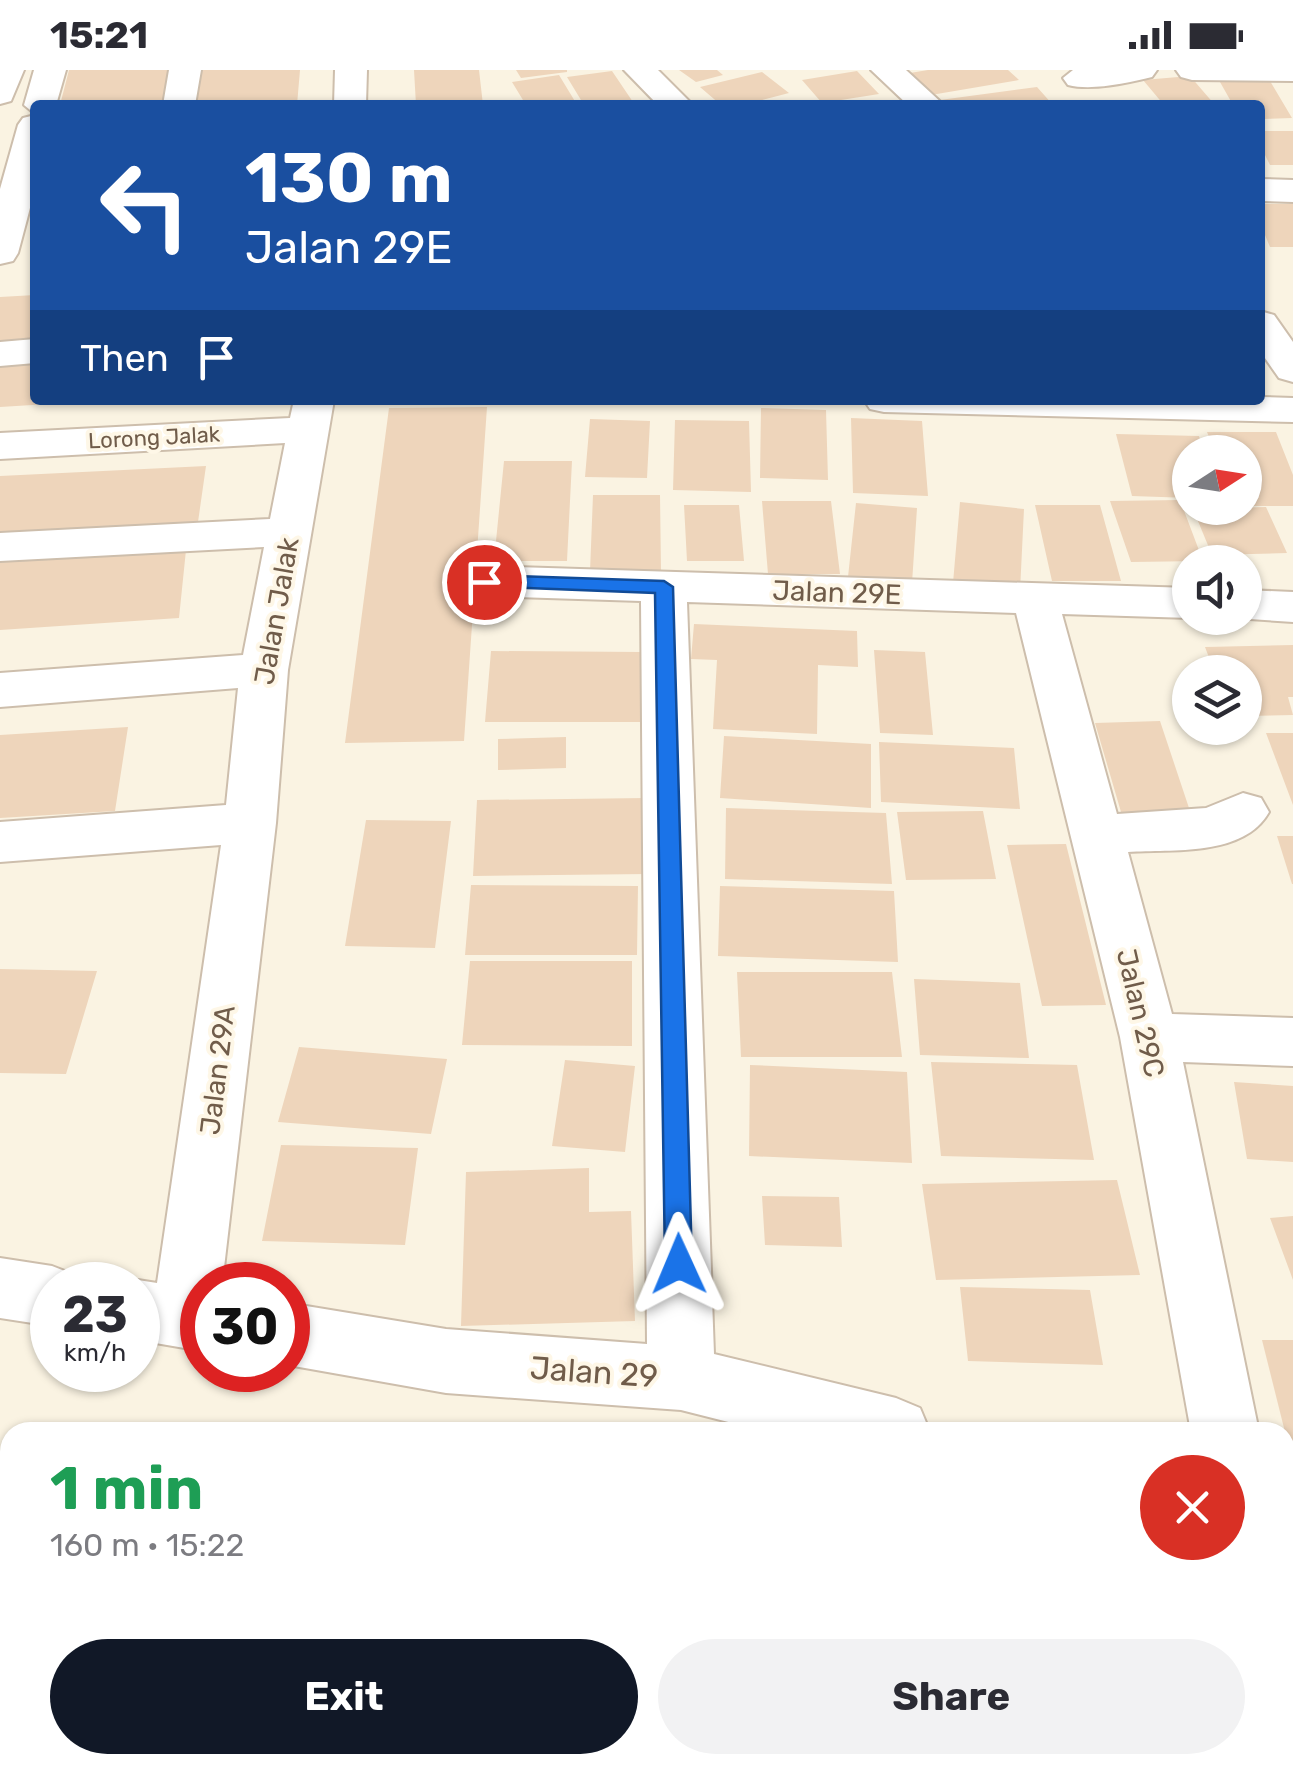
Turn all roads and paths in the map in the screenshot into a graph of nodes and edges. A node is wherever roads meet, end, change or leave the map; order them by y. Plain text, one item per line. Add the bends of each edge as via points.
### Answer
1 (8, 70) edge
2 (50, 70) edge
3 (185, 70) edge
4 (351, 70) edge
5 (640, 70) edge
6 (887, 70) edge
7 (1141, 70) edge
8 (1192, 70) edge
9 (1293, 71) edge
10 (1074, 74) edge
11 (0, 94) edge
12 (41, 100) edge
13 (180, 100) edge
14 (350, 100) edge
15 (672, 100) edge
16 (922, 100) edge
17 (1098, 100) edge
18 (30, 143) edge
19 (1265, 190) edge
20 (1293, 191) edge
21 (0, 253) edge
22 (30, 266) edge
23 (0, 268) edge
24 (1274, 333) edge
25 (30, 351) edge
26 (0, 354) edge
27 (1293, 370) edge
28 (1088, 405) edge
29 (1293, 410) edge
30 (311, 414) edge
31 (0, 446) edge
32 (289, 532) junction
33 (0, 547) edge
34 (484, 582) dead end
35 (664, 587) junction
36 (1036, 598) junction
37 (1172, 602) edge
38 (1262, 605) edge
39 (1293, 606) edge
40 (264, 670) junction
41 (0, 690) edge
42 (1244, 812) dead end
43 (250, 823) junction
44 (1097, 835) junction
45 (0, 842) edge
46 (1149, 1036) junction
47 (1293, 1042) edge
48 (0, 1288) edge
49 (30, 1293) edge
50 (175, 1316) edge
51 (310, 1338) edge
52 (681, 1378) junction
53 (856, 1422) edge
54 (1224, 1422) edge

1 - 11 street
2 - 12 street
3 - 13 street
4 - 14 street
5 - 15 street
6 - 16 street
7 - 10 street
8 - 9 street
10 - 17 street
18 - 21 street
19 - 20 street
22 - 23 street
24 - 27 street
25 - 26 street
28 - 29 street
30 - 31 street, Lorong Jalak
30 - 32 street, Jalan Jalak
32 - 33 street
32 - 40 street, Jalan Jalak
34 - 35 street, Jalan 29E
35 - 36 street, Jalan 29E
35 - 52 street
36 - 37 street, Jalan 29E
36 - 44 street, Jalan 29C
38 - 39 street
40 - 41 street
40 - 43 street, Jalan Jalak
42 - 44 street via 1215,827
43 - 45 street
43 - 50 street, Jalan 29A
44 - 46 street, Jalan 29C
46 - 47 street
46 - 54 street, Jalan 29C
48 - 49 street
51 - 52 street, Jalan 29 via 446,1361
52 - 53 street, Jalan 29

